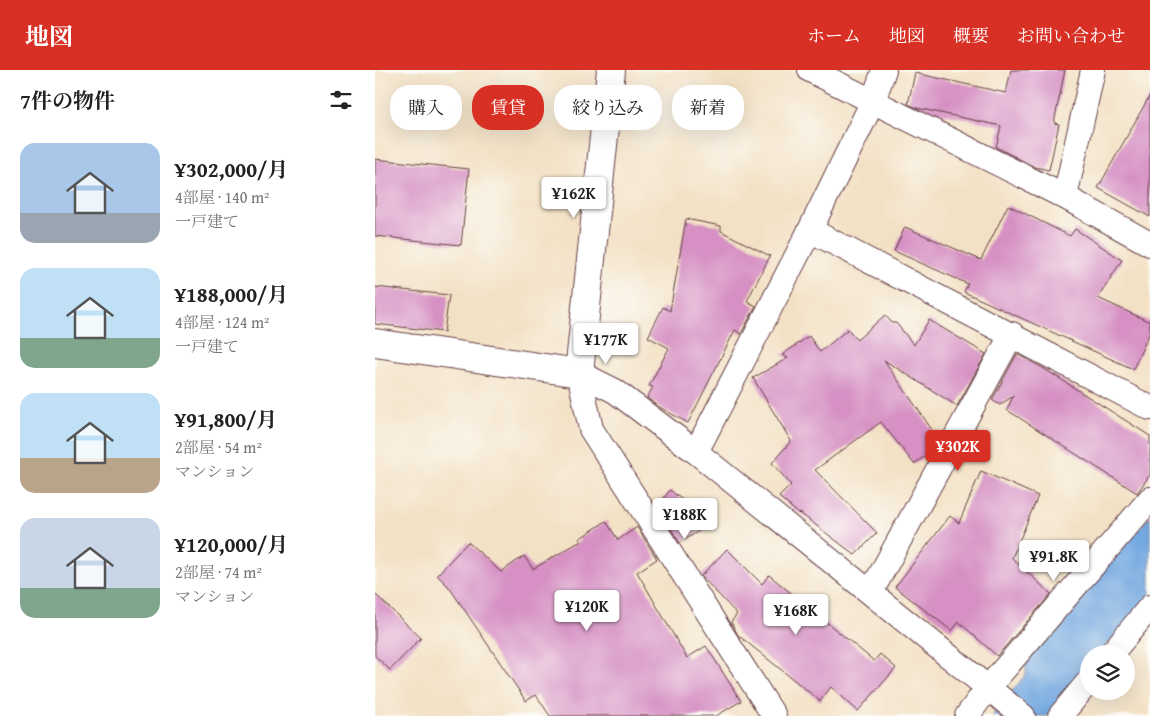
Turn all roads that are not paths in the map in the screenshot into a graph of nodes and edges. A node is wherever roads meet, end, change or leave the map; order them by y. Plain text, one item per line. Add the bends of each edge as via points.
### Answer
1 (611, 70) edge
2 (810, 70) edge
3 (884, 70) edge
4 (1093, 70) edge
5 (873, 101) junction
6 (1065, 197) junction
7 (810, 230) junction
8 (1150, 244) edge
9 (1012, 334) junction
10 (375, 343) edge
11 (579, 373) junction
12 (1150, 408) edge
13 (696, 452) junction
14 (1150, 499) edge
15 (871, 592) junction
16 (1150, 607) edge
17 (1118, 645) edge
18 (987, 689) junction
19 (1080, 692) edge
20 (774, 716) edge
21 (967, 716) edge
22 (1023, 716) edge
23 (1060, 716) edge

1 - 11 street
2 - 5 street
3 - 5 street
4 - 6 street
5 - 6 street
5 - 7 street
6 - 8 street
7 - 9 street
7 - 13 street
9 - 12 street
9 - 15 street
10 - 11 street
11 - 13 street via 615,391
11 - 20 street via 591,429
13 - 15 street
14 - 18 street
15 - 18 street
16 - 17 street
18 - 21 street
18 - 22 street
19 - 23 street

